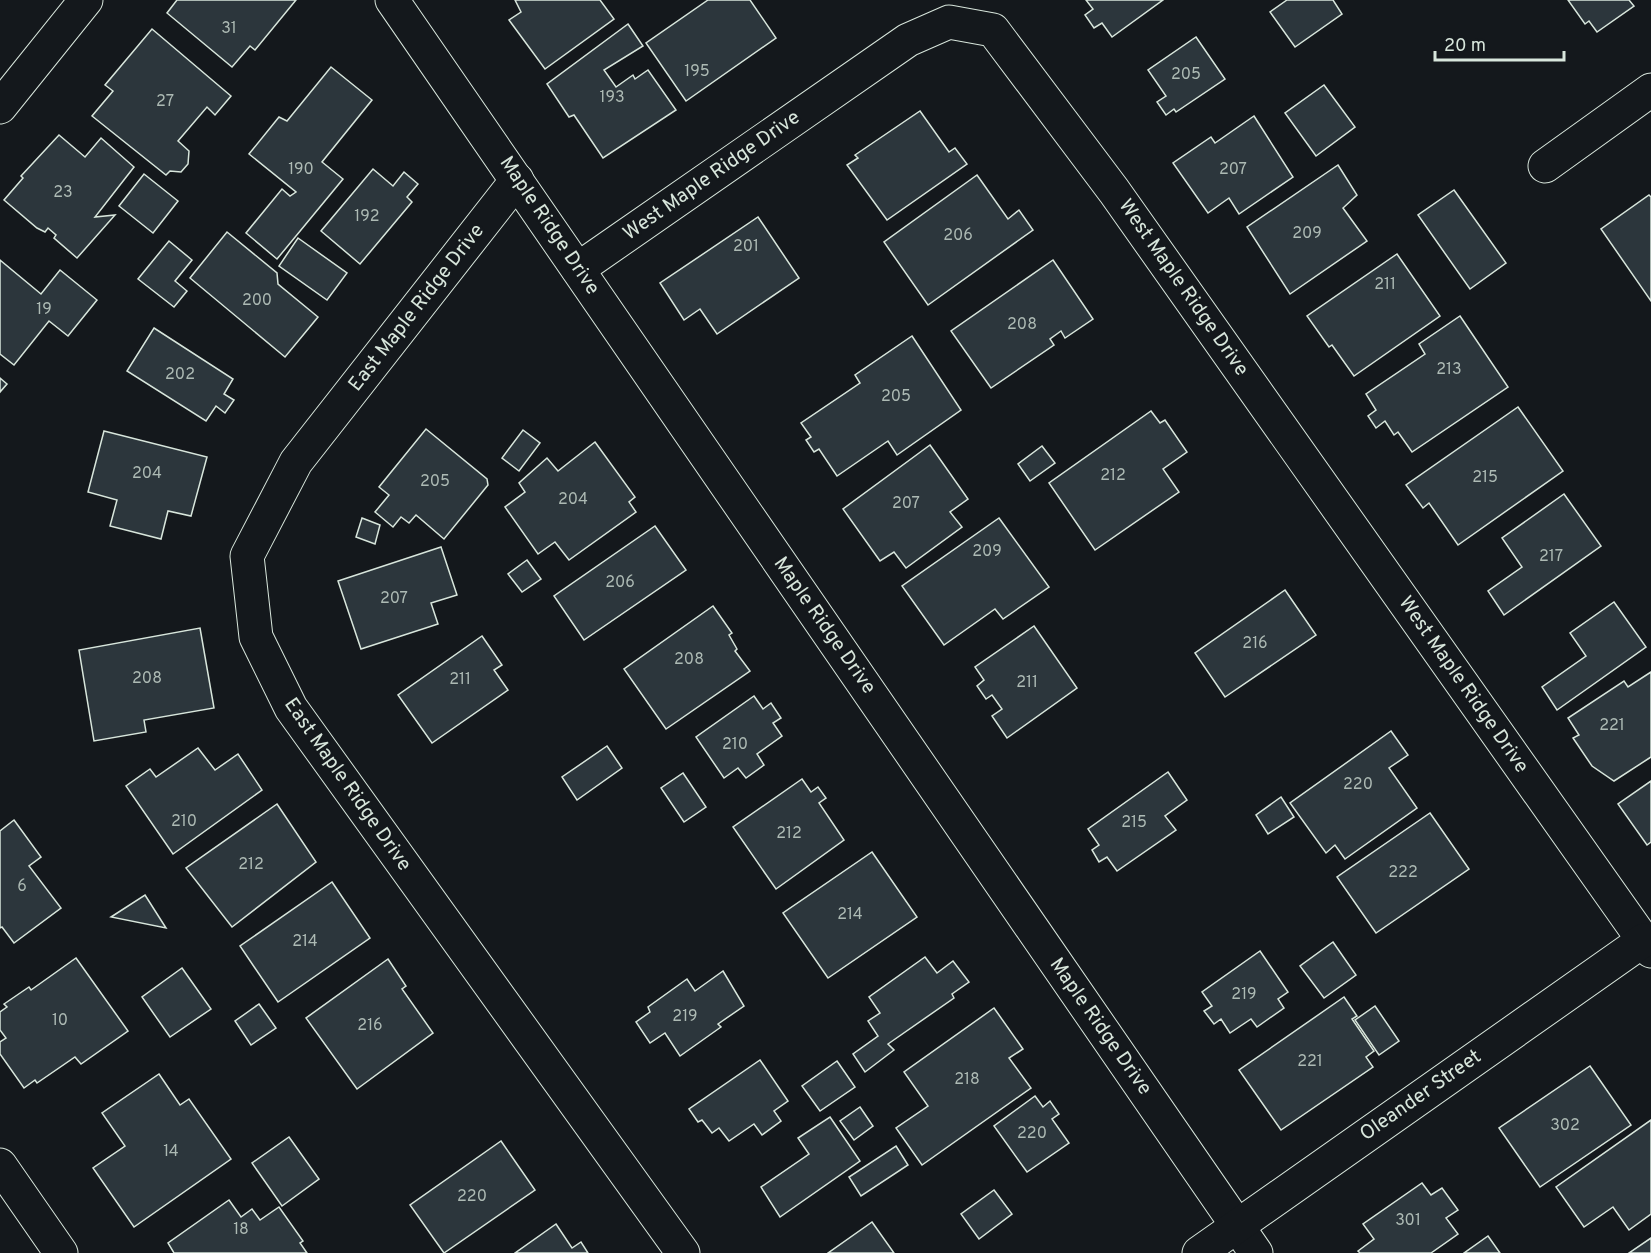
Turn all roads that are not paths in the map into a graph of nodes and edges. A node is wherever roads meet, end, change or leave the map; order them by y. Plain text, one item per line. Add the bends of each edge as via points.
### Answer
1 (86, 0) edge
2 (392, 0) edge
3 (1651, 90) edge
4 (0, 107) edge
5 (1545, 166) dead end
6 (517, 180) junction
7 (578, 269) junction
8 (1647, 945) edge
9 (0, 1165) edge
10 (1238, 1226) junction
11 (61, 1253) edge
12 (683, 1253) edge
13 (1199, 1253) edge
14 (1256, 1253) edge

1 - 4 street
2 - 6 street, Maple Ridge Drive
3 - 5 street
6 - 7 street, Maple Ridge Drive
6 - 12 street, East Maple Ridge Drive via 296,462 247,556 256,637 291,708
7 - 8 street, West Maple Ridge Drive via 908,40 948,22 993,30 1114,191
7 - 10 street, Maple Ridge Drive
8 - 10 street, Oleander Street
9 - 11 street
10 - 13 street, Oleander Street
10 - 14 street, Maple Ridge Drive

